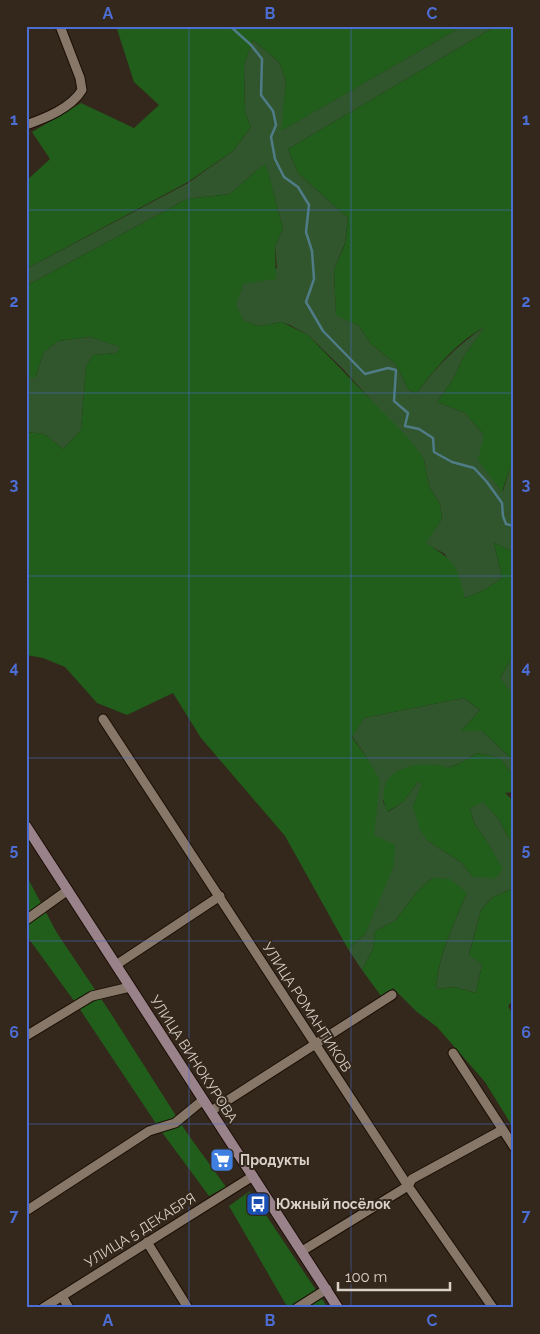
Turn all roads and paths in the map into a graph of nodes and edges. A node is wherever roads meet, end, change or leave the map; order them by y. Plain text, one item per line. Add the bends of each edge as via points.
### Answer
1 (60, 26) edge
2 (26, 125) edge
3 (103, 719) dead end
4 (26, 826) edge
5 (68, 890) junction
6 (220, 896) junction
7 (26, 920) edge
8 (116, 965) junction
9 (130, 987) junction
10 (392, 995) dead end
11 (26, 1036) edge
12 (315, 1046) junction
13 (453, 1053) dead end
14 (203, 1100) junction
15 (211, 1111) junction
16 (502, 1130) junction
17 (514, 1147) edge
18 (253, 1176) junction
19 (408, 1186) junction
20 (26, 1210) edge
21 (147, 1242) junction
22 (302, 1251) junction
23 (327, 1290) junction
24 (62, 1296) junction
25 (43, 1308) edge
26 (69, 1308) edge
27 (188, 1308) edge
28 (297, 1308) edge
29 (338, 1308) edge
30 (493, 1308) edge

1 - 2 street via 82,90 65,106
3 - 6 street, УЛИЦА РОМАНТИКОВ
4 - 5 main road, УЛИЦА ВИНОКУРОВА
5 - 7 street
5 - 8 main road, УЛИЦА ВИНОКУРОВА
6 - 8 street
6 - 12 street, УЛИЦА РОМАНТИКОВ
8 - 9 main road, УЛИЦА ВИНОКУРОВА
9 - 11 street via 92,996
9 - 14 main road, УЛИЦА ВИНОКУРОВА
10 - 12 street
12 - 15 street
12 - 19 street, УЛИЦА РОМАНТИКОВ
13 - 16 street
14 - 15 main road, УЛИЦА ВИНОКУРОВА
14 - 20 street via 176,1122 149,1131
15 - 18 main road, УЛИЦА ВИНОКУРОВА
16 - 17 street
16 - 19 street via 412,1180
18 - 21 street, УЛИЦА 5 ДЕКАБРЯ
18 - 22 main road, УЛИЦА ВИНОКУРОВА
19 - 22 street
19 - 30 street, УЛИЦА РОМАНТИКОВ
21 - 24 street, УЛИЦА 5 ДЕКАБРЯ
21 - 27 street
22 - 23 main road, УЛИЦА ВИНОКУРОВА
23 - 28 street
23 - 29 main road, УЛИЦА ВИНОКУРОВА
24 - 25 street, УЛИЦА 5 ДЕКАБРЯ
24 - 26 street

